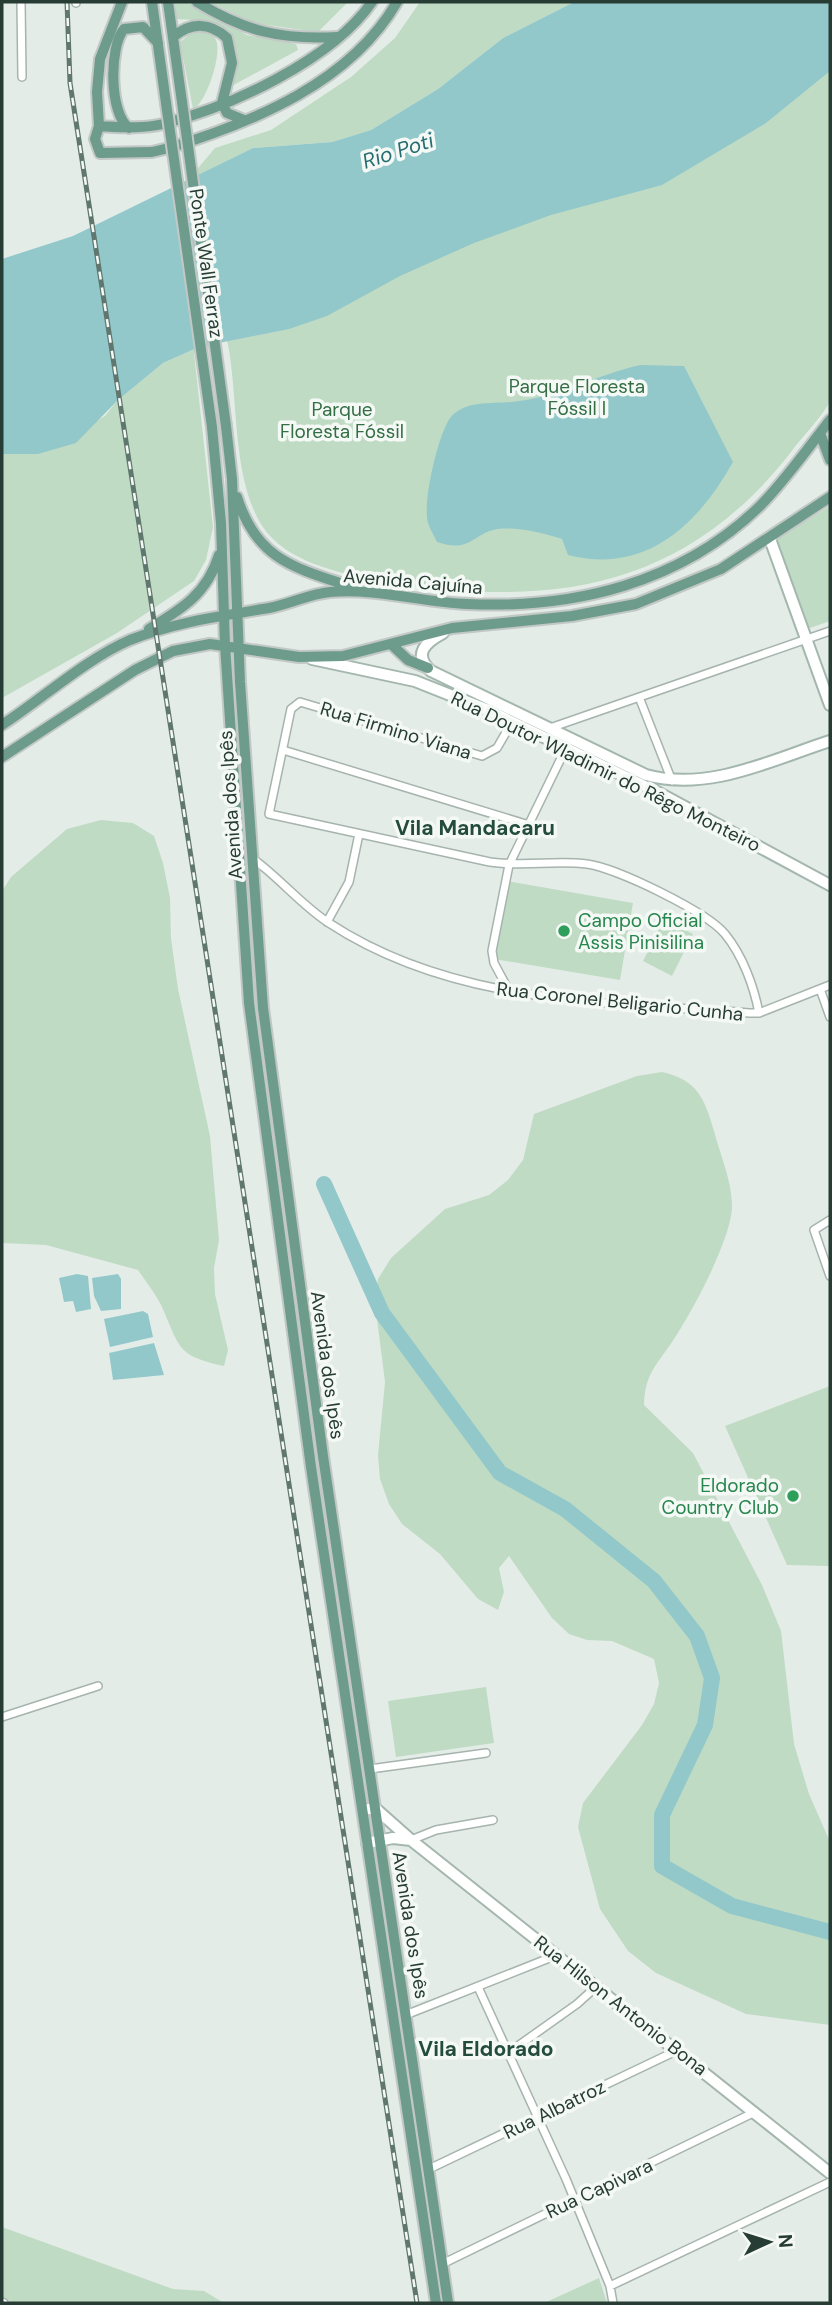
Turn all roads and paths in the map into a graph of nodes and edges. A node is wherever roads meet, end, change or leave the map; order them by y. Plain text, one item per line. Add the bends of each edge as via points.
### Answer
1 (21, 2) edge
2 (122, 2) edge
3 (152, 2) edge
4 (168, 2) edge
5 (197, 2) edge
6 (372, 2) edge
7 (397, 2) edge
8 (173, 37) junction
9 (337, 37) junction
10 (158, 43) junction
11 (22, 77) dead end
12 (222, 103) junction
13 (244, 120) junction
14 (99, 126) junction
15 (129, 128) junction
16 (830, 420) edge
17 (226, 426) joint
18 (212, 427) joint
19 (820, 433) junction
20 (830, 460) edge
21 (232, 479) junction
22 (830, 497) edge
23 (770, 539) junction
24 (222, 545) junction
25 (364, 591) junction
26 (239, 612) junction
27 (224, 614) junction
28 (452, 628) junction
29 (830, 631) edge
30 (808, 639) junction
31 (128, 641) junction
32 (391, 644) junction
33 (225, 645) junction
34 (240, 646) junction
35 (299, 657) junction
36 (428, 668) junction
37 (639, 697) junction
38 (830, 705) edge
39 (507, 715) junction
40 (2, 725) edge
41 (550, 728) junction
42 (830, 741) edge
43 (566, 748) junction
44 (283, 750) junction
45 (2, 757) edge
46 (672, 781) junction
47 (528, 825) junction
48 (359, 835) junction
49 (251, 857) junction
50 (509, 865) junction
51 (829, 883) edge
52 (327, 922) junction
53 (830, 985) edge
54 (820, 989) junction
55 (509, 991) junction
56 (759, 1013) junction
57 (830, 1017) edge
58 (285, 1181) junction
59 (272, 1184) junction
60 (289, 1209) junction
61 (276, 1211) junction
62 (830, 1220) edge
63 (830, 1276) edge
64 (319, 1422) junction
65 (305, 1424) junction
66 (309, 1456) junction
67 (323, 1456) junction
68 (98, 1686) dead end
69 (2, 1717) edge
70 (486, 1753) dead end
71 (370, 1769) junction
72 (376, 1809) junction
73 (362, 1811) junction
74 (493, 1820) dead end
75 (411, 1840) junction
76 (380, 1842) junction
77 (367, 1843) junction
78 (558, 1955) junction
79 (597, 1986) junction
80 (478, 1987) junction
81 (408, 2014) junction
82 (679, 2050) junction
83 (508, 2053) junction
84 (755, 2112) junction
85 (538, 2117) junction
86 (429, 2169) junction
87 (830, 2172) edge
88 (830, 2182) edge
89 (574, 2201) junction
90 (433, 2242) junction
91 (442, 2264) junction
92 (610, 2286) junction
93 (436, 2303) edge
94 (448, 2303) edge
95 (613, 2303) edge

1 - 11 street
2 - 14 main road via 100,58
3 - 10 main road, Ponte Wall Ferraz
4 - 8 main road, Ponte Wall Ferraz
5 - 9 main road via 246,28 293,38
6 - 9 main road
7 - 13 main road via 349,60 310,87
8 - 12 main road via 198,25 214,28 227,38 232,63
8 - 17 main road, Ponte Wall Ferraz, bridge
9 - 12 main road via 287,74
10 - 15 main road via 143,27 124,29 117,37 114,81 118,114
10 - 18 main road, Ponte Wall Ferraz, bridge
12 - 13 main road via 232,117
12 - 15 main road via 163,124
13 - 14 main road via 169,148 130,153 100,153 95,139
14 - 15 main road
16 - 19 main road, Avenida Cajuína
17 - 21 main road, Avenida dos Ipês
18 - 24 main road, Avenida dos Ipês
19 - 20 main road
19 - 25 main road, Avenida Cajuína via 762,504 741,522 706,550 643,581 587,595 517,604 452,603
21 - 25 main road via 246,524 268,551 303,570
21 - 26 main road, Avenida dos Ipês
22 - 23 main road, Avenida Cajuína
23 - 28 main road, Avenida Cajuína via 721,569 636,604 572,616
23 - 30 main road
24 - 27 main road, Avenida dos Ipês
24 - 31 main road via 213,573 193,601
25 - 26 main road, Avenida Cajuína via 327,592
26 - 27 main road, Avenida Cajuína
26 - 34 main road, Avenida dos Ipês
27 - 31 main road, Avenida Cajuína
27 - 33 main road, Avenida dos Ipês
27 - 34 main road
28 - 32 main road, Avenida Cajuína
28 - 36 main road via 424,646 421,656
29 - 30 street
30 - 37 street
30 - 38 main road
31 - 40 main road
32 - 35 main road, Avenida Cajuína via 343,656
32 - 36 main road via 408,660
33 - 34 main road, Avenida Cajuína
33 - 45 main road, Avenida Cajuína via 183,648 148,663
33 - 59 main road, Avenida dos Ipês via 244,959
34 - 35 main road, Avenida Cajuína
34 - 49 main road, Avenida dos Ipês
35 - 39 main road, Rua Doutor Wladimir do Rêgo Monteiro via 415,681
36 - 39 main road
37 - 41 street
37 - 46 street
39 - 41 main road
39 - 43 main road, Rua Doutor Wladimir do Rêgo Monteiro
39 - 44 street, Rua Firmino Viana via 497,748 482,756 304,702 291,709
41 - 46 main road via 646,775
42 - 46 main road via 725,776
43 - 47 street
43 - 51 main road, Rua Doutor Wladimir do Rêgo Monteiro
44 - 47 street
44 - 48 street via 269,814
47 - 50 street
48 - 50 street
48 - 52 street via 349,882
49 - 52 street, Rua Coronel Beligario Cunha
49 - 58 main road, Avenida dos Ipês via 263,1008
50 - 55 street via 492,951
50 - 56 street via 602,867 710,921 737,953
52 - 55 street, Rua Coronel Beligario Cunha via 414,966 468,984
53 - 54 street
54 - 56 street
54 - 57 street
55 - 56 street, Rua Coronel Beligario Cunha
58 - 59 main road
58 - 60 main road, Avenida dos Ipês
59 - 61 main road, Avenida dos Ipês
60 - 61 main road via 283,1206
60 - 64 main road, Avenida dos Ipês
61 - 65 main road, Avenida dos Ipês
62 - 63 street via 814,1233
64 - 65 main road
64 - 67 main road, Avenida dos Ipês
65 - 66 main road, Avenida dos Ipês
66 - 67 main road via 315,1449
66 - 73 main road, Avenida dos Ipês
67 - 71 main road, Avenida dos Ipês
68 - 69 street
70 - 71 street
71 - 72 main road, Avenida dos Ipês
72 - 73 main road
72 - 75 main road, Rua Hilson Antonio Bona
72 - 76 main road, Avenida dos Ipês
73 - 77 main road, Avenida dos Ipês
74 - 75 street via 436,1830
75 - 76 main road
75 - 78 main road, Rua Hilson Antonio Bona
76 - 77 main road
76 - 81 main road, Avenida dos Ipês
77 - 90 main road, Avenida dos Ipês
78 - 79 main road, Rua Hilson Antonio Bona
78 - 80 street
79 - 82 main road, Rua Hilson Antonio Bona
79 - 83 street
80 - 81 street
80 - 83 street
81 - 86 main road, Avenida dos Ipês
82 - 84 main road, Rua Hilson Antonio Bona
82 - 85 street, Rua Albatroz
83 - 85 street
84 - 87 main road, Rua Hilson Antonio Bona
84 - 89 street, Rua Capivara
85 - 86 street, Rua Albatroz
85 - 89 street
86 - 90 main road, Avenida dos Ipês
88 - 92 street
89 - 91 street, Rua Capivara
89 - 92 street
90 - 91 main road, Avenida dos Ipês
90 - 93 main road, Avenida dos Ipês
91 - 94 main road, Avenida dos Ipês
92 - 95 street

